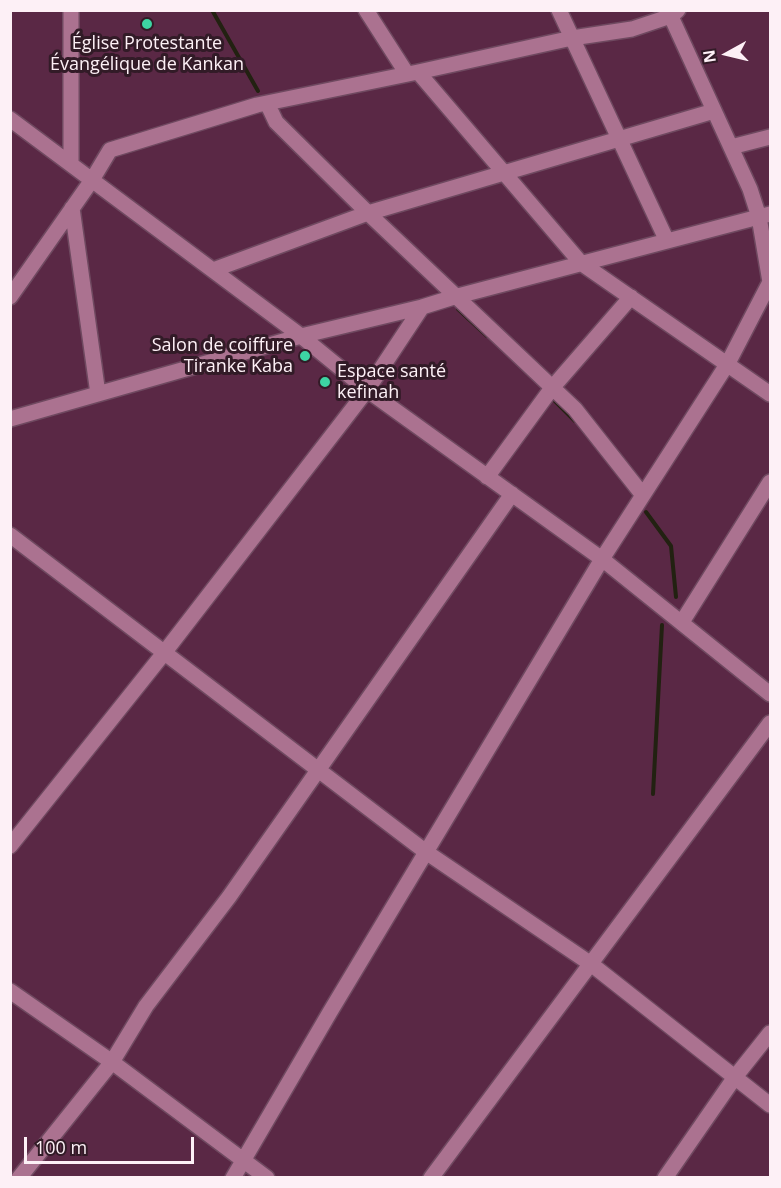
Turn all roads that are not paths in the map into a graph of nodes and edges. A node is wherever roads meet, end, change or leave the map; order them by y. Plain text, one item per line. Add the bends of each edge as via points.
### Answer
1 (71, 10) edge
2 (366, 10) edge
3 (560, 10) edge
4 (672, 12) edge
5 (572, 38) junction
6 (413, 73) junction
7 (267, 103) junction
8 (714, 111) junction
9 (10, 119) edge
10 (771, 137) edge
11 (621, 139) junction
12 (730, 147) junction
13 (71, 164) junction
14 (504, 175) junction
15 (92, 180) junction
16 (72, 208) junction
17 (368, 213) junction
18 (765, 215) edge
19 (667, 241) junction
20 (580, 263) junction
21 (213, 270) junction
22 (770, 281) edge
23 (10, 297) edge
24 (454, 297) junction
25 (631, 297) junction
26 (422, 307) junction
27 (301, 336) junction
28 (728, 363) junction
29 (552, 388) junction
30 (367, 390) junction
31 (98, 394) junction
32 (771, 394) edge
33 (10, 419) edge
34 (487, 477) junction
35 (771, 482) edge
36 (512, 494) junction
37 (642, 494) junction
38 (10, 535) edge
39 (602, 559) junction
40 (682, 622) junction
41 (164, 653) junction
42 (771, 694) edge
43 (771, 723) edge
44 (318, 770) junction
45 (10, 846) edge
46 (426, 852) junction
47 (591, 964) junction
48 (10, 991) edge
49 (771, 1033) edge
50 (112, 1062) junction
51 (735, 1077) junction
52 (771, 1105) edge
53 (244, 1159) junction
54 (20, 1178) edge
55 (233, 1178) edge
56 (267, 1178) edge
57 (431, 1178) edge
58 (666, 1178) edge

1 - 13 street
2 - 6 street
3 - 5 street
4 - 5 street via 632,29
4 - 8 street
5 - 6 street
5 - 11 street
6 - 7 street
6 - 14 street
7 - 15 street via 110,150
7 - 17 street via 276,122
8 - 11 street
8 - 12 street
9 - 13 street
10 - 12 street
11 - 14 street
11 - 19 street
12 - 18 street
13 - 15 street
14 - 17 street
14 - 20 street
15 - 16 street
15 - 21 street
16 - 23 street
16 - 31 street
17 - 21 street
17 - 24 street
18 - 19 street
18 - 22 street
19 - 20 street
20 - 24 street
20 - 25 street
21 - 27 street
22 - 28 street
24 - 26 street
24 - 29 street
25 - 28 street
25 - 29 street
26 - 27 street
26 - 30 street
27 - 30 street
27 - 31 street
28 - 32 street
28 - 37 street
29 - 34 street
29 - 37 street via 575,409
30 - 34 street
30 - 41 street
31 - 33 street
34 - 36 street
35 - 40 street
36 - 39 street
36 - 44 street
37 - 39 street
38 - 41 street
39 - 40 street
39 - 46 street
40 - 42 street
41 - 44 street
41 - 45 street
43 - 47 street
44 - 46 street
44 - 50 street via 146,1006
46 - 47 street
46 - 53 street
47 - 51 street
47 - 57 street
48 - 50 street
49 - 51 street
50 - 53 street
50 - 54 street
51 - 52 street
51 - 58 street
53 - 55 street
53 - 56 street

